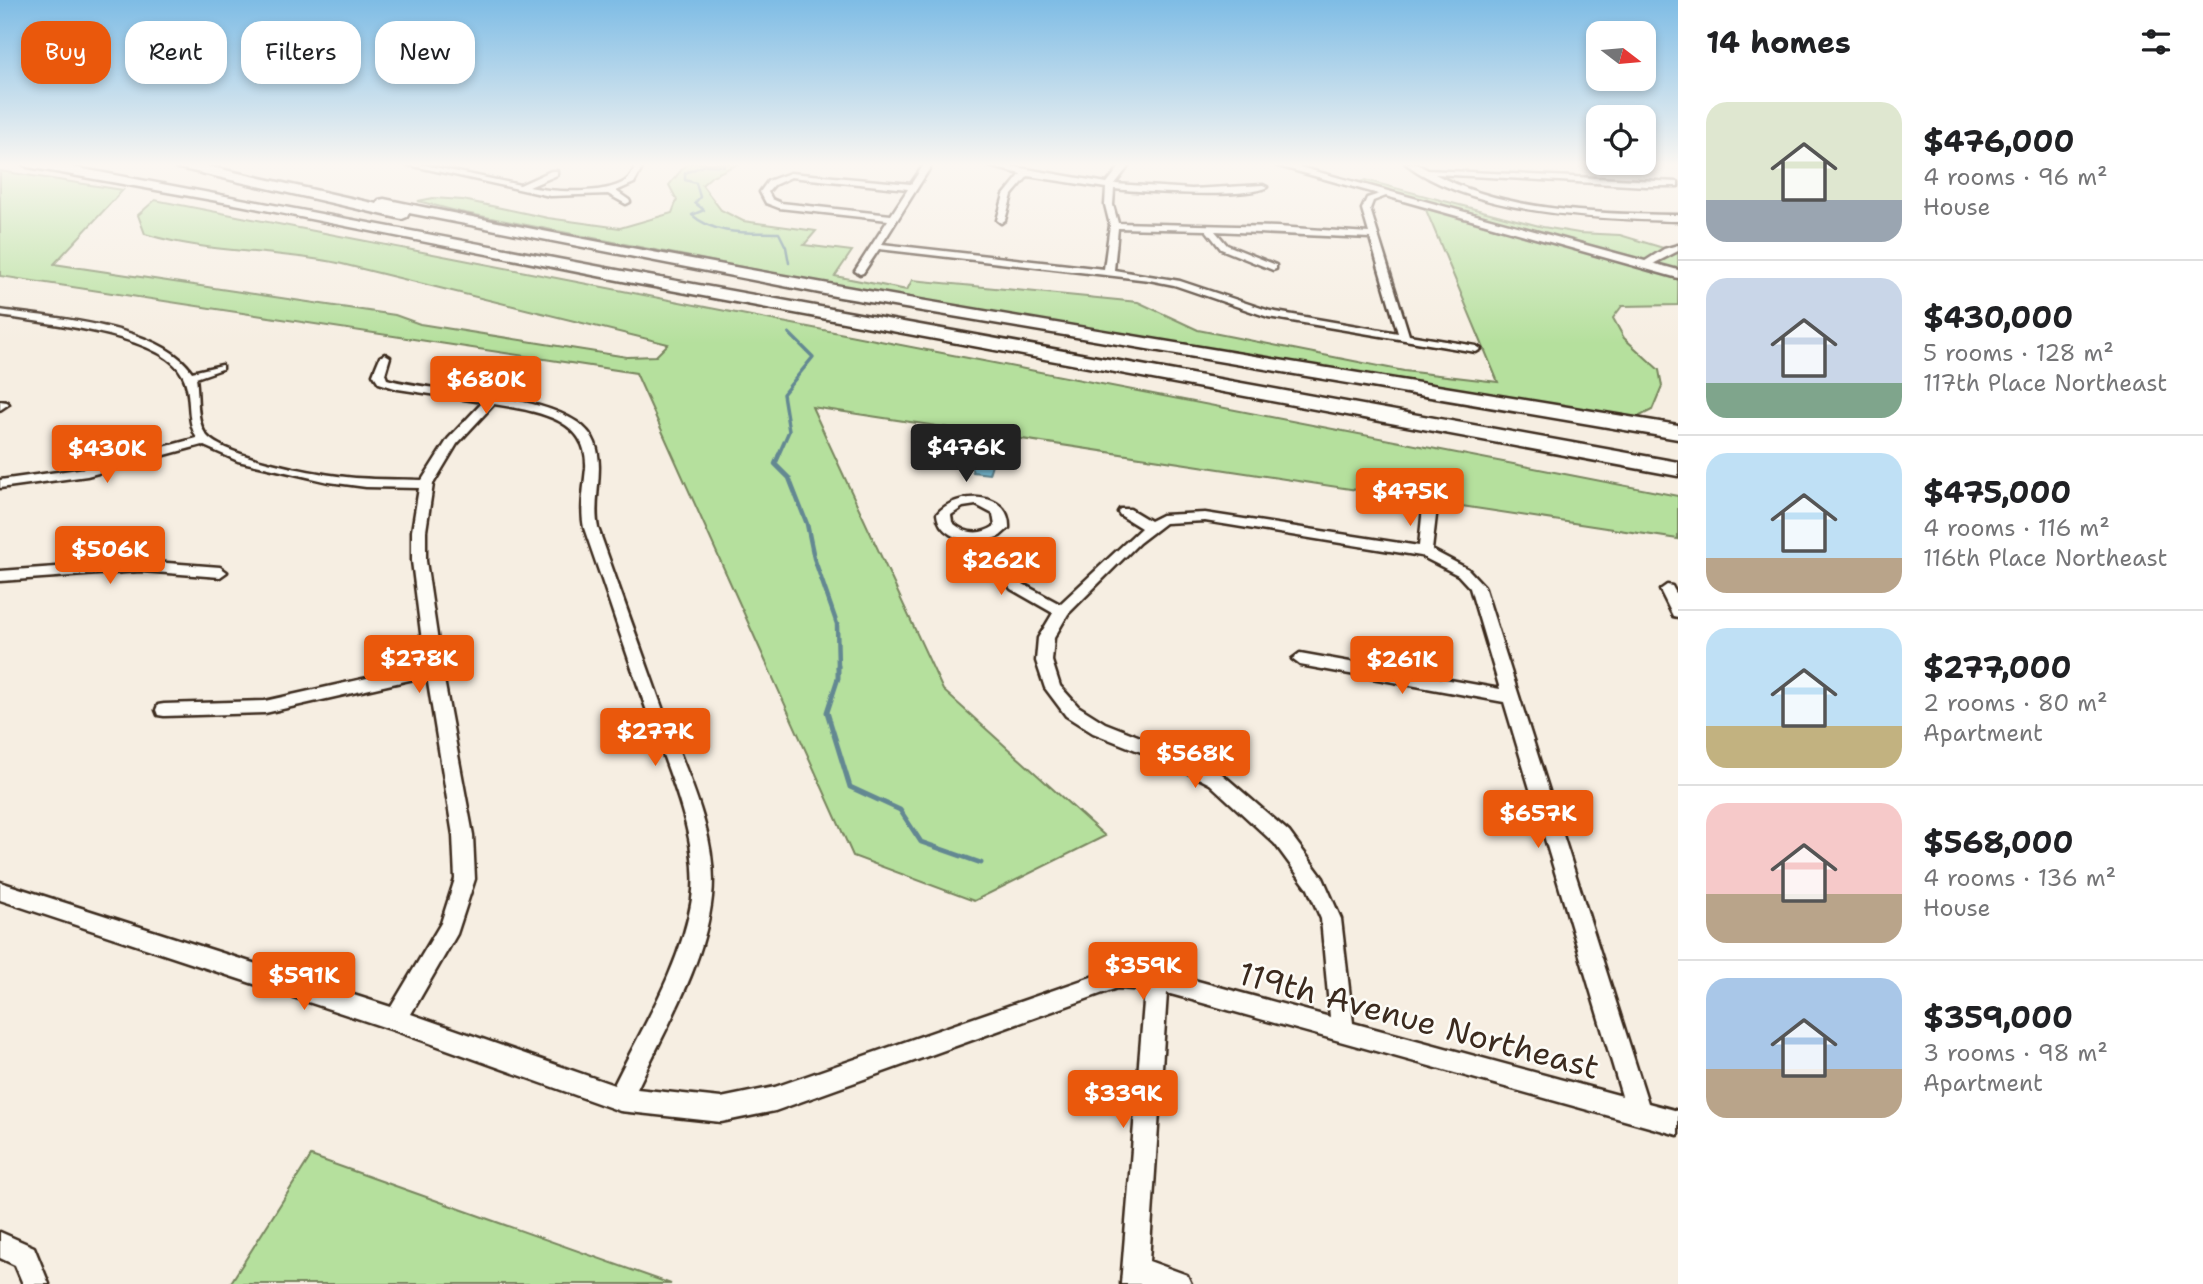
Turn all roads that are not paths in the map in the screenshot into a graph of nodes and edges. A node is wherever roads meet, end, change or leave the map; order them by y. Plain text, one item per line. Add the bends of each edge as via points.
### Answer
1 (353, 223) edge
2 (380, 223) edge
3 (446, 223) edge
4 (479, 223) edge
5 (891, 223) edge
6 (1371, 223) edge
7 (1489, 223) edge
8 (1114, 225) joint
9 (1209, 229) junction
10 (1375, 236) junction
11 (877, 246) junction
12 (1678, 248) edge
13 (566, 258) junction
14 (1644, 265) junction
15 (1273, 267) dead end
16 (860, 271) dead end
17 (1109, 271) junction
18 (1678, 274) edge
19 (668, 284) junction
20 (3, 315) edge
21 (1405, 338) junction
22 (1476, 349) dead end
23 (1200, 354) junction
24 (385, 357) dead end
25 (218, 367) dead end
26 (190, 376) junction
27 (491, 400) junction
28 (1678, 432) edge
29 (205, 440) junction
30 (1678, 441) edge
31 (1678, 450) edge
32 (1678, 462) edge
33 (1678, 470) edge
34 (0, 484) edge
35 (426, 484) junction
36 (1430, 507) dead end
37 (1125, 512) dead end
38 (1149, 527) junction
39 (980, 538) dead end
40 (1425, 552) junction
41 (220, 572) dead end
42 (0, 576) edge
43 (1672, 591) edge
44 (1062, 611) junction
45 (1678, 612) edge
46 (1300, 659) dead end
47 (434, 669) junction
48 (1511, 697) junction
49 (164, 710) dead end
50 (0, 891) edge
51 (1157, 981) junction
52 (396, 1020) junction
53 (1343, 1032) junction
54 (620, 1099) junction
55 (1639, 1112) junction
56 (1678, 1123) edge
57 (0, 1245) edge
58 (1134, 1277) edge
59 (36, 1284) edge
60 (1178, 1284) edge

1 - 19 highway
2 - 13 highway
3 - 31 highway via 689,272
4 - 23 highway via 853,295
5 - 11 street
6 - 10 street
7 - 14 main road
8 - 9 street
8 - 17 street
9 - 10 street via 1294,229
9 - 15 street via 1224,247
10 - 21 street
11 - 16 street
11 - 17 street
12 - 14 street
13 - 19 highway via 655,277
13 - 32 highway
14 - 18 main road
17 - 21 street via 1177,283 1268,314
19 - 33 highway
20 - 26 street via 140,340 161,349
21 - 22 street
23 - 28 highway
23 - 30 highway
24 - 27 street via 379,374 383,381
25 - 26 street
26 - 29 street via 195,418
27 - 35 street via 452,442
27 - 54 street via 571,422 592,448 589,522 702,857 703,896 688,952
29 - 34 street via 87,472
29 - 35 street via 253,462 333,478
35 - 47 street via 419,561
36 - 40 street
37 - 38 street
38 - 40 street via 1162,519 1205,517
38 - 44 street
39 - 44 street via 1016,586
40 - 48 street via 1463,572 1477,586
41 - 42 street via 141,566
43 - 45 street
44 - 53 street via 1046,638 1044,661 1053,688 1072,711 1098,728 1216,779 1282,838 1316,884 1331,919
46 - 48 street
47 - 49 street via 265,707
47 - 52 street via 463,835 465,879 450,927
48 - 55 street
50 - 52 street, 119th Avenue Northeast
51 - 53 street, 119th Avenue Northeast
51 - 54 street, 119th Avenue Northeast via 1117,978 775,1099 721,1110
51 - 58 street
52 - 54 street, 119th Avenue Northeast
53 - 55 street, 119th Avenue Northeast
55 - 56 street, 119th Avenue Northeast
57 - 59 street via 25,1256
58 - 60 street

